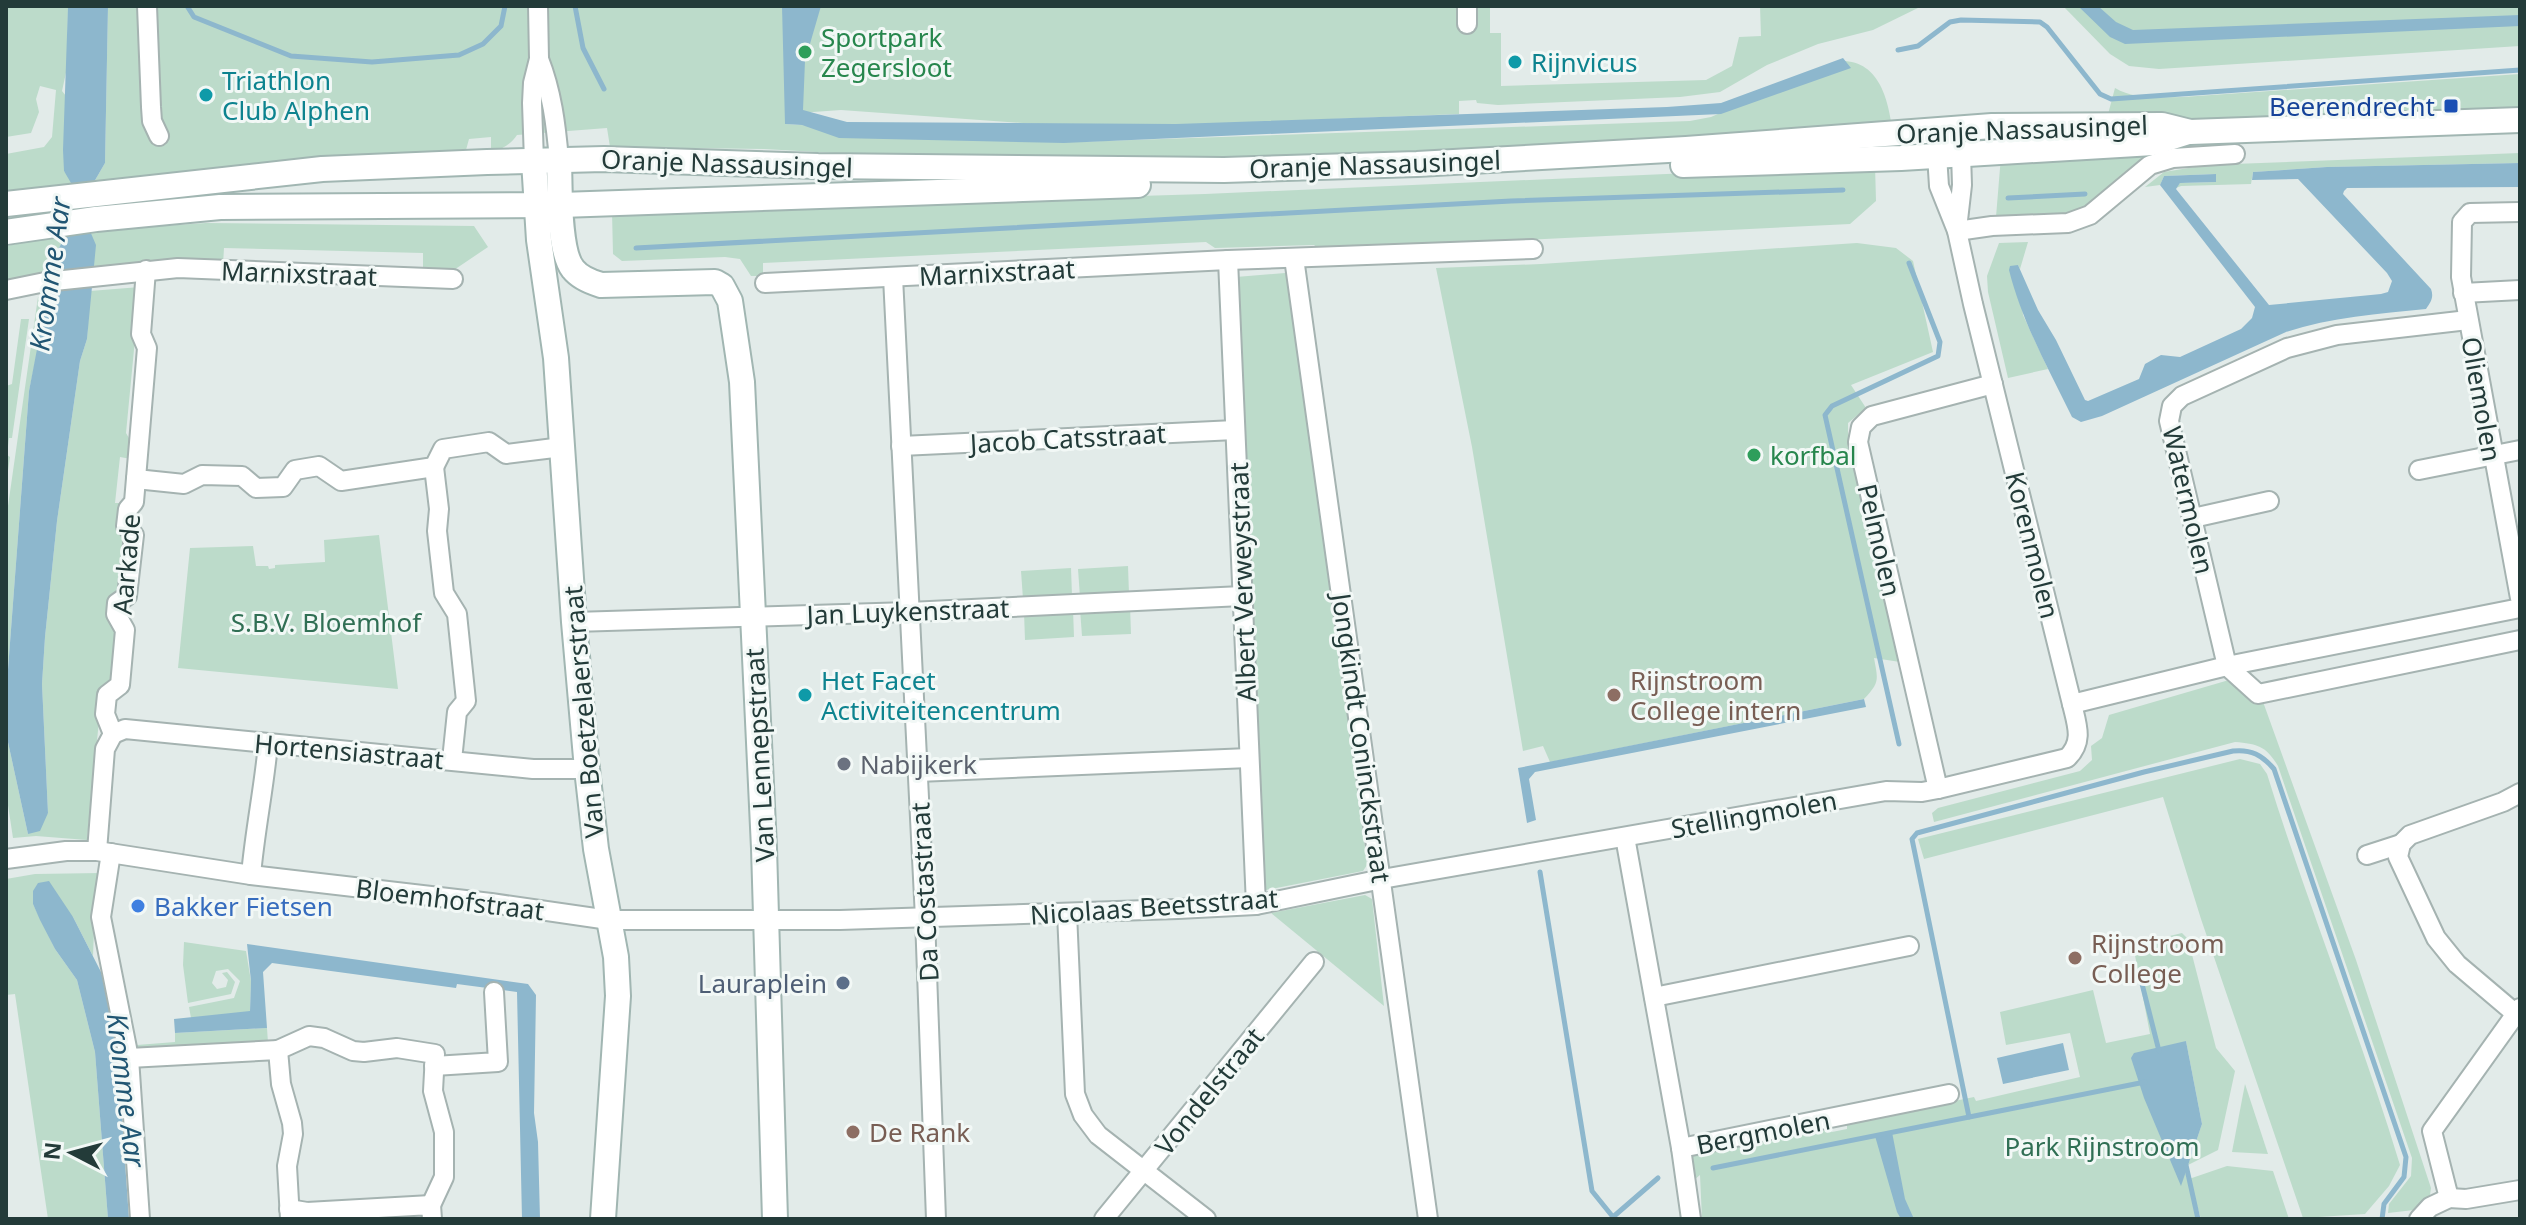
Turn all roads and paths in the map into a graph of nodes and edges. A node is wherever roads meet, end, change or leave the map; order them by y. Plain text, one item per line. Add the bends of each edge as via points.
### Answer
1 (147, 6) edge
2 (538, 6) edge
3 (539, 59) junction
4 (2520, 120) edge
5 (1944, 129) junction
6 (2190, 132) junction
7 (159, 136) dead end
8 (1949, 154) junction
9 (2235, 154) dead end
10 (559, 160) junction
11 (534, 161) junction
12 (6, 204) edge
13 (549, 204) junction
14 (2520, 212) edge
15 (1957, 231) junction
16 (6, 232) edge
17 (1533, 249) dead end
18 (1294, 258) junction
19 (1228, 260) junction
20 (146, 270) junction
21 (893, 277) junction
22 (453, 279) dead end
23 (587, 281) junction
24 (765, 283) dead end
25 (6, 290) edge
26 (2520, 290) edge
27 (2463, 293) junction
28 (550, 307) junction
29 (2468, 320) junction
30 (1993, 384) junction
31 (1235, 430) junction
32 (901, 446) junction
33 (562, 447) junction
34 (2520, 450) edge
35 (2492, 456) junction
36 (434, 467) junction
37 (2419, 470) dead end
38 (136, 479) junction
39 (2269, 501) dead end
40 (2193, 518) junction
41 (1242, 596) junction
42 (2520, 598) edge
43 (2520, 608) edge
44 (909, 612) junction
45 (753, 617) junction
46 (574, 622) junction
47 (2520, 640) edge
48 (2227, 666) junction
49 (2072, 704) junction
50 (113, 734) junction
51 (268, 744) junction
52 (1249, 758) junction
53 (452, 760) junction
54 (587, 769) junction
55 (918, 772) junction
56 (1938, 789) junction
57 (2520, 793) edge
58 (1625, 837) junction
59 (2401, 844) junction
60 (104, 852) junction
61 (2367, 855) dead end
62 (6, 859) edge
63 (251, 875) junction
64 (1382, 879) junction
65 (1256, 905) junction
66 (1067, 913) junction
67 (925, 918) junction
68 (609, 920) junction
69 (766, 920) junction
70 (1909, 946) dead end
71 (1314, 962) dead end
72 (494, 992) dead end
73 (1654, 997) junction
74 (2518, 1011) edge
75 (278, 1050) junction
76 (129, 1058) junction
77 (434, 1066) junction
78 (1949, 1094) dead end
79 (1681, 1148) junction
80 (1144, 1170) junction
81 (2520, 1190) edge
82 (2449, 1198) junction
83 (432, 1212) edge
84 (298, 1215) edge
85 (140, 1219) edge
86 (603, 1219) edge
87 (775, 1219) edge
88 (936, 1219) edge
89 (1104, 1219) edge
90 (1206, 1219) edge
91 (1428, 1219) edge
92 (1691, 1219) edge
93 (2419, 1219) edge

1 - 7 street via 152,121
2 - 3 street
3 - 10 street via 556,120
3 - 11 street via 532,103
4 - 6 main road, Oranje Nassausingel
5 - 6 main road, Oranje Nassausingel via 2162,125
5 - 8 street, Korenmolen
5 - 10 main road, Oranje Nassausingel via 1559,156 1224,170
6 - 8 main road, Oranje Nassausingel via 2153,143
8 - 13 main road, Oranje Nassausingel
8 - 15 street, Korenmolen via 1939,186
9 - 15 street via 2150,165 2090,215 2068,223
10 - 11 main road, Oranje Nassausingel
10 - 13 main road
11 - 12 main road, Oranje Nassausingel via 322,169
11 - 13 main road
13 - 16 main road, Oranje Nassausingel via 220,207
13 - 23 main road via 573,269
13 - 28 main road, Van Boetzelaerstraat via 539,240
14 - 27 street, Oliemolen via 2470,213 2462,222
15 - 30 street, Korenmolen
17 - 18 street, Marnixstraat
18 - 19 street, Marnixstraat
18 - 64 street, Jongkindt Coninckstraat
19 - 21 street, Marnixstraat
19 - 31 street, Albert Verweystraat
20 - 22 street, Marnixstraat
20 - 25 street, Marnixstraat
20 - 38 street, Aarkade via 141,334 147,348
21 - 24 street, Marnixstraat
21 - 32 street, Da Costastraat
23 - 28 main road
23 - 45 main road, Van Lennepstraat via 715,282 726,292 742,382
26 - 27 street
27 - 29 street, Oliemolen
28 - 33 main road, Van Boetzelaerstraat
29 - 35 street, Oliemolen
29 - 40 street, Watermolen via 2325,338 2287,348 2182,396 2172,406 2169,421
30 - 49 street, Korenmolen
30 - 56 street, Pelmolen via 1872,416 1861,427 1858,442
31 - 32 street, Jacob Catsstraat
31 - 41 street, Albert Verweystraat
32 - 44 street, Da Costastraat
33 - 36 street via 506,454 489,442 443,449
33 - 46 main road, Van Boetzelaerstraat
34 - 35 street
35 - 37 street
35 - 42 street, Oliemolen
36 - 38 street via 341,481 319,466 295,470 283,487 256,488 242,476 202,475 184,484
36 - 53 street via 444,593 457,614 466,701 457,712
38 - 50 street, Aarkade via 126,526 134,535 127,596 117,603 116,614 125,630 120,685 107,695 105,714
39 - 40 street
40 - 48 street, Watermolen
41 - 44 street, Jan Luykenstraat
41 - 52 street, Albert Verweystraat
43 - 48 street
44 - 45 street, Jan Luykenstraat
44 - 55 street, Da Costastraat
45 - 46 street, Jan Luykenstraat
45 - 69 main road, Van Lennepstraat
46 - 54 main road, Van Boetzelaerstraat
47 - 48 street via 2258,694
48 - 49 street
49 - 56 street, Stellingmolen via 2079,736 2067,758
50 - 51 street, Hortensiastraat via 125,729
50 - 60 street, Aarkade via 105,749
51 - 53 street, Hortensiastraat
51 - 63 street
52 - 55 street
52 - 65 street, Albert Verweystraat
53 - 54 street, Hortensiastraat
54 - 68 main road, Van Boetzelaerstraat
55 - 67 street, Da Costastraat
56 - 58 street, Stellingmolen via 1886,791
57 - 59 street via 2410,835
58 - 64 street, Stellingmolen
58 - 73 street, Bergmolen
59 - 61 street
59 - 74 street via 2398,857 2436,938 2457,964
60 - 62 street, Bloemhofstraat
60 - 63 street, Bloemhofstraat
60 - 76 street, Aarkade via 101,917
63 - 68 street, Bloemhofstraat
64 - 65 street, Nicolaas Beetsstraat
64 - 91 street, Jongkindt Coninckstraat
65 - 66 street, Nicolaas Beetsstraat
66 - 67 street, Nicolaas Beetsstraat
66 - 80 street via 1075,1094 1098,1135
67 - 69 street
67 - 88 street, Da Costastraat
68 - 69 street
68 - 86 main road, Van Boetzelaerstraat via 618,996
69 - 87 main road, Van Lennepstraat
70 - 73 street
71 - 80 street, Vondelstraat
72 - 77 street via 498,1062
73 - 79 street, Bergmolen
74 - 82 street via 2432,1131
75 - 76 street
75 - 77 street via 309,1036 353,1051 397,1048 435,1054
75 - 84 street via 292,1123 287,1166
76 - 85 street, Aarkade
77 - 83 street via 433,1091 444,1132 444,1177
78 - 79 street, Bergmolen
79 - 92 street
80 - 89 street, Vondelstraat
80 - 90 street
81 - 82 street
82 - 93 street
83 - 84 street

